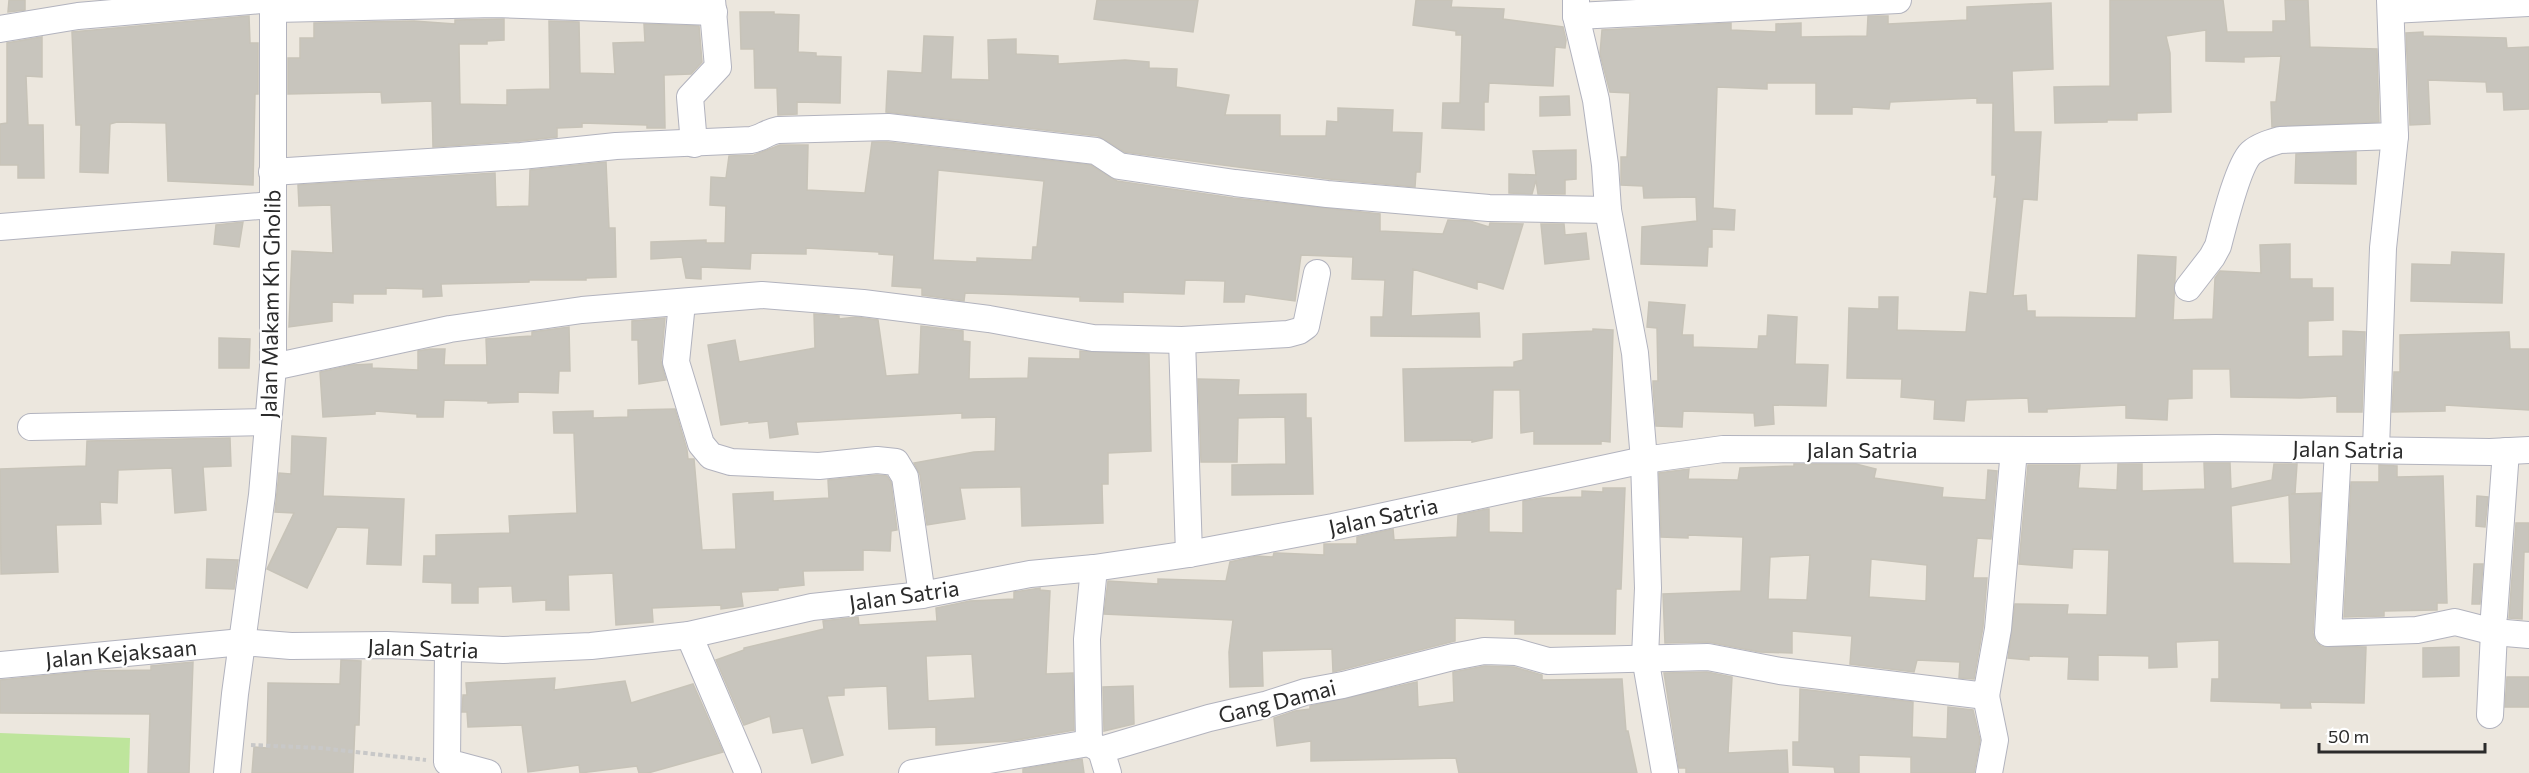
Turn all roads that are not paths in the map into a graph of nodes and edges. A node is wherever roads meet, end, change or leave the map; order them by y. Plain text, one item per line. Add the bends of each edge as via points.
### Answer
1 (1898, 0) edge
2 (1839, 2) edge
3 (270, 3) edge
4 (2529, 3) edge
5 (2390, 5) edge
6 (713, 6) edge
7 (78, 8) edge
8 (1576, 8) edge
9 (0, 29) edge
10 (2395, 136) junction
11 (694, 144) junction
12 (272, 172) junction
13 (272, 205) junction
14 (1608, 210) junction
15 (0, 227) edge
16 (1317, 273) dead end
17 (2188, 288) dead end
18 (682, 303) junction
19 (1182, 340) junction
20 (273, 367) junction
21 (268, 422) junction
22 (31, 427) dead end
23 (2376, 449) junction
24 (2014, 450) junction
25 (2338, 450) junction
26 (2518, 450) edge
27 (1644, 460) junction
28 (1189, 554) junction
29 (1094, 568) junction
30 (922, 595) junction
31 (2494, 624) junction
32 (689, 635) junction
33 (2529, 635) edge
34 (242, 642) junction
35 (448, 649) junction
36 (1645, 657) junction
37 (0, 665) edge
38 (1986, 696) junction
39 (2490, 715) dead end
40 (1099, 755) edge
41 (227, 773) edge
42 (488, 773) edge
43 (748, 773) edge
44 (912, 773) edge
45 (1665, 773) edge
46 (1989, 773) edge

1 - 2 street
2 - 8 street via 1710,8
3 - 6 street
3 - 7 street
3 - 12 street, Jalan Makam Kh Gholib
4 - 5 street
5 - 10 street
6 - 11 street via 718,67 690,97
7 - 9 street
8 - 14 street via 1596,100
10 - 17 street via 2280,140 2249,155 2218,246
10 - 23 street via 2383,248
11 - 12 street via 616,146
11 - 14 street via 760,139 766,132 778,130 888,127 1096,151 1119,166 1327,194 1490,208
12 - 13 street, Jalan Makam Kh Gholib
13 - 15 street
13 - 20 street, Jalan Makam Kh Gholib
14 - 27 street via 1635,353
16 - 19 street via 1306,326 1299,332
18 - 19 street via 762,295 989,319 1093,338
18 - 20 street via 582,310 450,329
18 - 30 street via 676,362 702,444 711,456 731,462 819,466 896,462 905,477
19 - 28 street
20 - 21 street, Jalan Makam Kh Gholib
21 - 22 street
21 - 34 street, Jalan Makam Kh Gholib
23 - 25 street, Jalan Satria
23 - 26 street, Jalan Satria
24 - 25 street, Jalan Satria
24 - 27 street, Jalan Satria via 1723,449
24 - 38 street via 1998,629
25 - 31 street via 2328,633 2417,630 2455,622
26 - 31 street
27 - 28 street, Jalan Satria
27 - 36 street via 1648,588
28 - 29 street, Jalan Satria
29 - 30 street, Jalan Satria via 1030,574
29 - 40 street via 1087,639
30 - 32 street, Jalan Satria via 812,607
31 - 33 street
31 - 39 street
32 - 35 street, Jalan Satria via 591,646
32 - 43 street
34 - 35 street, Jalan Satria
34 - 37 street, Jalan Kejaksaan
34 - 41 street, Jalan Makam Kh Gholib
35 - 42 street via 447,762
36 - 38 street, Gang Damai via 1708,657 1780,671
36 - 40 street, Gang Damai via 1548,661 1516,652 1484,651 1305,692 1209,718
36 - 45 street
38 - 46 street via 1995,740
40 - 44 street, Gang Damai

